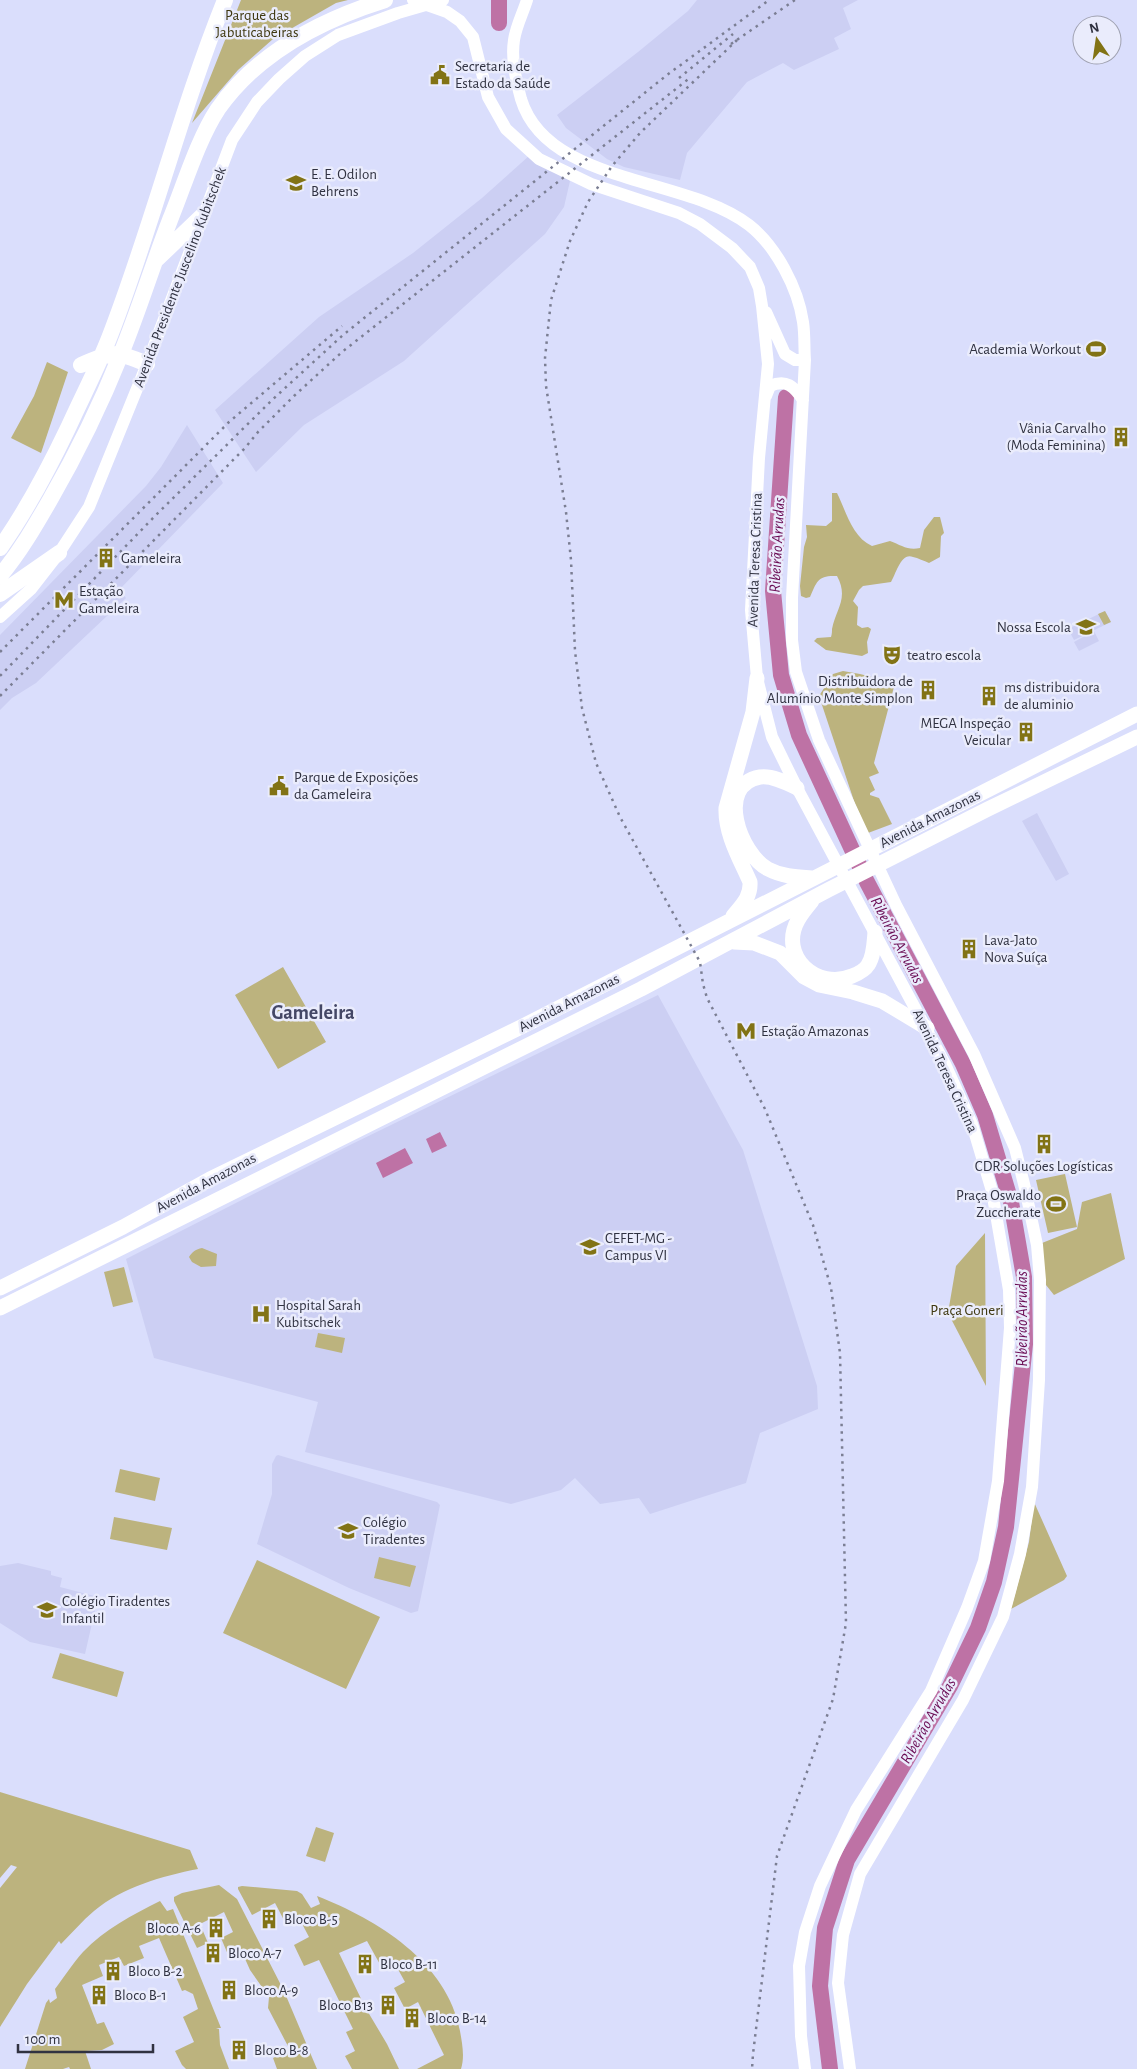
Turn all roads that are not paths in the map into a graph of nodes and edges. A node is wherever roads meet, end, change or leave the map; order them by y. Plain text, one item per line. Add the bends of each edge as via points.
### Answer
1 (225, 0) edge
2 (386, 0) edge
3 (413, 0) edge
4 (443, 0) edge
5 (527, 0) edge
6 (426, 5) junction
7 (202, 216) junction
8 (153, 262) junction
9 (762, 306) junction
10 (780, 343) junction
11 (804, 345) junction
12 (121, 354) junction
13 (102, 356) junction
14 (805, 360) junction
15 (148, 364) junction
16 (81, 365) dead end
17 (765, 399) junction
18 (804, 400) junction
19 (0, 548) edge
20 (59, 553) junction
21 (0, 576) edge
22 (0, 594) edge
23 (0, 617) edge
24 (757, 678) junction
25 (1137, 714) edge
26 (1137, 737) edge
27 (797, 788) junction
28 (818, 876) junction
29 (821, 894) junction
30 (722, 925) junction
31 (875, 932) junction
32 (730, 943) junction
33 (669, 953) junction
34 (667, 977) junction
35 (927, 1028) junction
36 (0, 1288) edge
37 (0, 1308) edge
38 (806, 2069) edge
39 (850, 2069) edge

1 - 13 highway
2 - 8 highway, Avenida Presidente Juscelino Kubitschek via 333,18 281,46 237,87 218,110 202,141
3 - 6 main road, Avenida Teresa Cristina
4 - 6 main road, Avenida Presidente Juscelino Kubitschek
5 - 11 main road, Avenida Teresa Cristina via 514,40 514,66 526,114 542,135 555,147 602,169 713,206 750,226 768,245 797,298
6 - 7 main road, Avenida Presidente Juscelino Kubitschek via 338,35 305,56 279,79 257,102 232,140
6 - 9 main road, Avenida Teresa Cristina via 460,21 473,37 488,97 506,129 538,159 591,184 679,213 700,224 732,248 750,267
7 - 8 highway
7 - 15 main road, Avenida Presidente Juscelino Kubitschek
8 - 12 highway, Avenida Presidente Juscelino Kubitschek
9 - 10 main road
9 - 17 main road, Avenida Teresa Cristina via 768,364
10 - 11 main road
10 - 14 main road via 785,354 795,360
11 - 14 main road, Avenida Teresa Cristina
12 - 13 highway
12 - 15 highway
12 - 21 highway, Avenida Presidente Juscelino Kubitschek via 72,461 28,538
13 - 16 highway
13 - 19 highway via 52,462
14 - 18 main road, Avenida Teresa Cristina
15 - 20 main road, Avenida Presidente Juscelino Kubitschek via 90,507
17 - 18 main road via 770,386 787,383
17 - 24 main road, Avenida Teresa Cristina via 751,610
18 - 39 main road, Avenida Teresa Cristina via 792,598 796,672 819,740 896,905 974,1054 1015,1148 1037,1245 1040,1280 1040,1380 1033,1477 1020,1554 1003,1617 963,1700 860,1874 843,1935 838,1983
20 - 22 highway
20 - 23 main road, Avenida Presidente Juscelino Kubitschek via 31,589
24 - 27 main road, Avenida Teresa Cristina via 772,738
24 - 30 main road via 753,712 731,786 725,822 751,890 746,900
25 - 28 main road, Avenida Amazonas
26 - 29 main road, Avenida Amazonas
27 - 28 main road via 767,777 748,782 736,803 736,824 746,847 767,868 788,877
27 - 31 main road, Avenida Teresa Cristina
28 - 30 main road, Avenida Amazonas
29 - 31 main road via 798,920 794,933 793,948 810,973 840,981 855,975 867,967
29 - 32 main road, Avenida Amazonas
30 - 33 main road, Avenida Amazonas
31 - 35 main road, Avenida Teresa Cristina
32 - 34 main road, Avenida Amazonas
32 - 35 main road via 754,943 780,954 804,977 819,985 882,1001
33 - 34 main road via 658,970
33 - 36 main road, Avenida Amazonas via 210,1179
34 - 37 main road, Avenida Amazonas
35 - 38 main road, Avenida Teresa Cristina via 972,1124 992,1191 1009,1290 1010,1328 998,1481 984,1561 964,1616 931,1691 852,1817 814,1904 799,1966 801,2036

